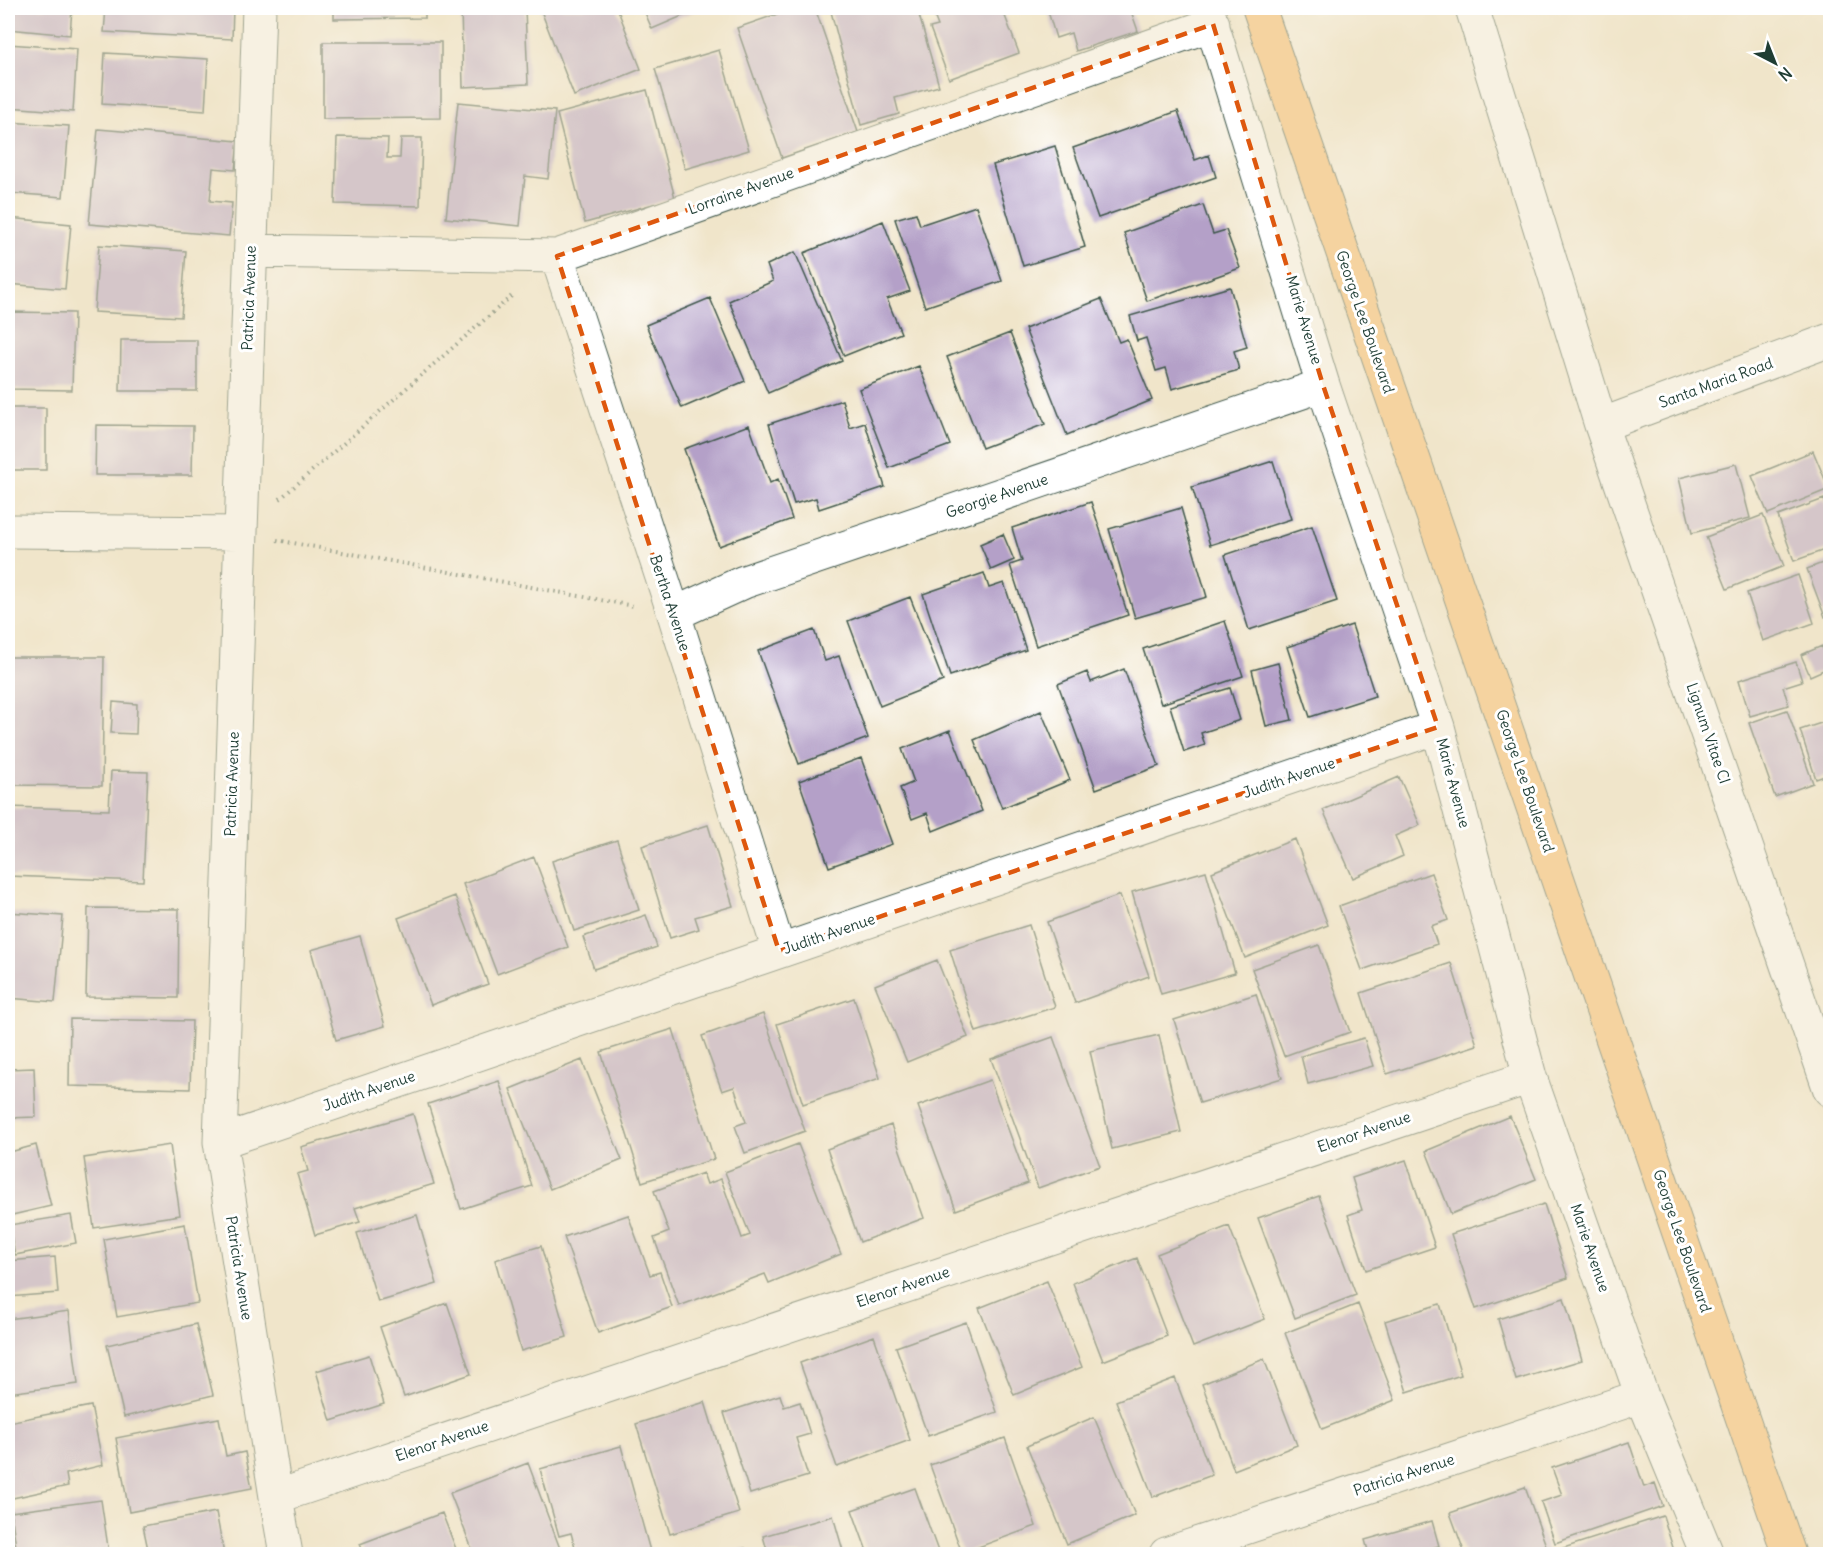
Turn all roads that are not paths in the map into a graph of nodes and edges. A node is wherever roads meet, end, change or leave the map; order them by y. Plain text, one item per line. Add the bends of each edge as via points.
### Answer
1 (259, 8) edge
2 (1259, 8) edge
3 (1472, 8) edge
4 (1210, 16) edge
5 (251, 251) junction
6 (557, 256) junction
7 (1830, 340) edge
8 (1323, 385) junction
9 (1601, 425) junction
10 (8, 531) edge
11 (241, 533) junction
12 (674, 614) junction
13 (1438, 727) junction
14 (779, 951) junction
15 (1822, 1039) edge
16 (1530, 1077) junction
17 (1830, 1090) edge
18 (219, 1142) junction
19 (1642, 1396) junction
20 (276, 1497) junction
21 (286, 1554) edge
22 (1166, 1554) edge
23 (1707, 1554) edge
24 (1789, 1554) edge

1 - 5 street, Patricia Avenue
2 - 24 main road, George Lee Boulevard
3 - 9 street, Lignum Vitae Cl
4 - 6 street, Lorraine Avenue
4 - 8 street, Marie Avenue
5 - 6 street, Lorraine Avenue
5 - 11 street, Patricia Avenue
6 - 12 street, Bertha Avenue
7 - 9 street, Santa Maria Road
8 - 12 street, Georgie Avenue via 744,582
8 - 13 street, Marie Avenue
9 - 15 street, Lignum Vitae Cl
10 - 11 street
11 - 18 street, Patricia Avenue
12 - 14 street, Bertha Avenue
13 - 14 street, Judith Avenue
13 - 16 street, Marie Avenue
14 - 18 street, Judith Avenue
15 - 17 street, Lignum Vitae Cl
16 - 19 street, Marie Avenue
16 - 20 street, Elenor Avenue
18 - 20 street, Patricia Avenue
19 - 22 street, Patricia Avenue
19 - 23 street, Marie Avenue
20 - 21 street, Patricia Avenue

